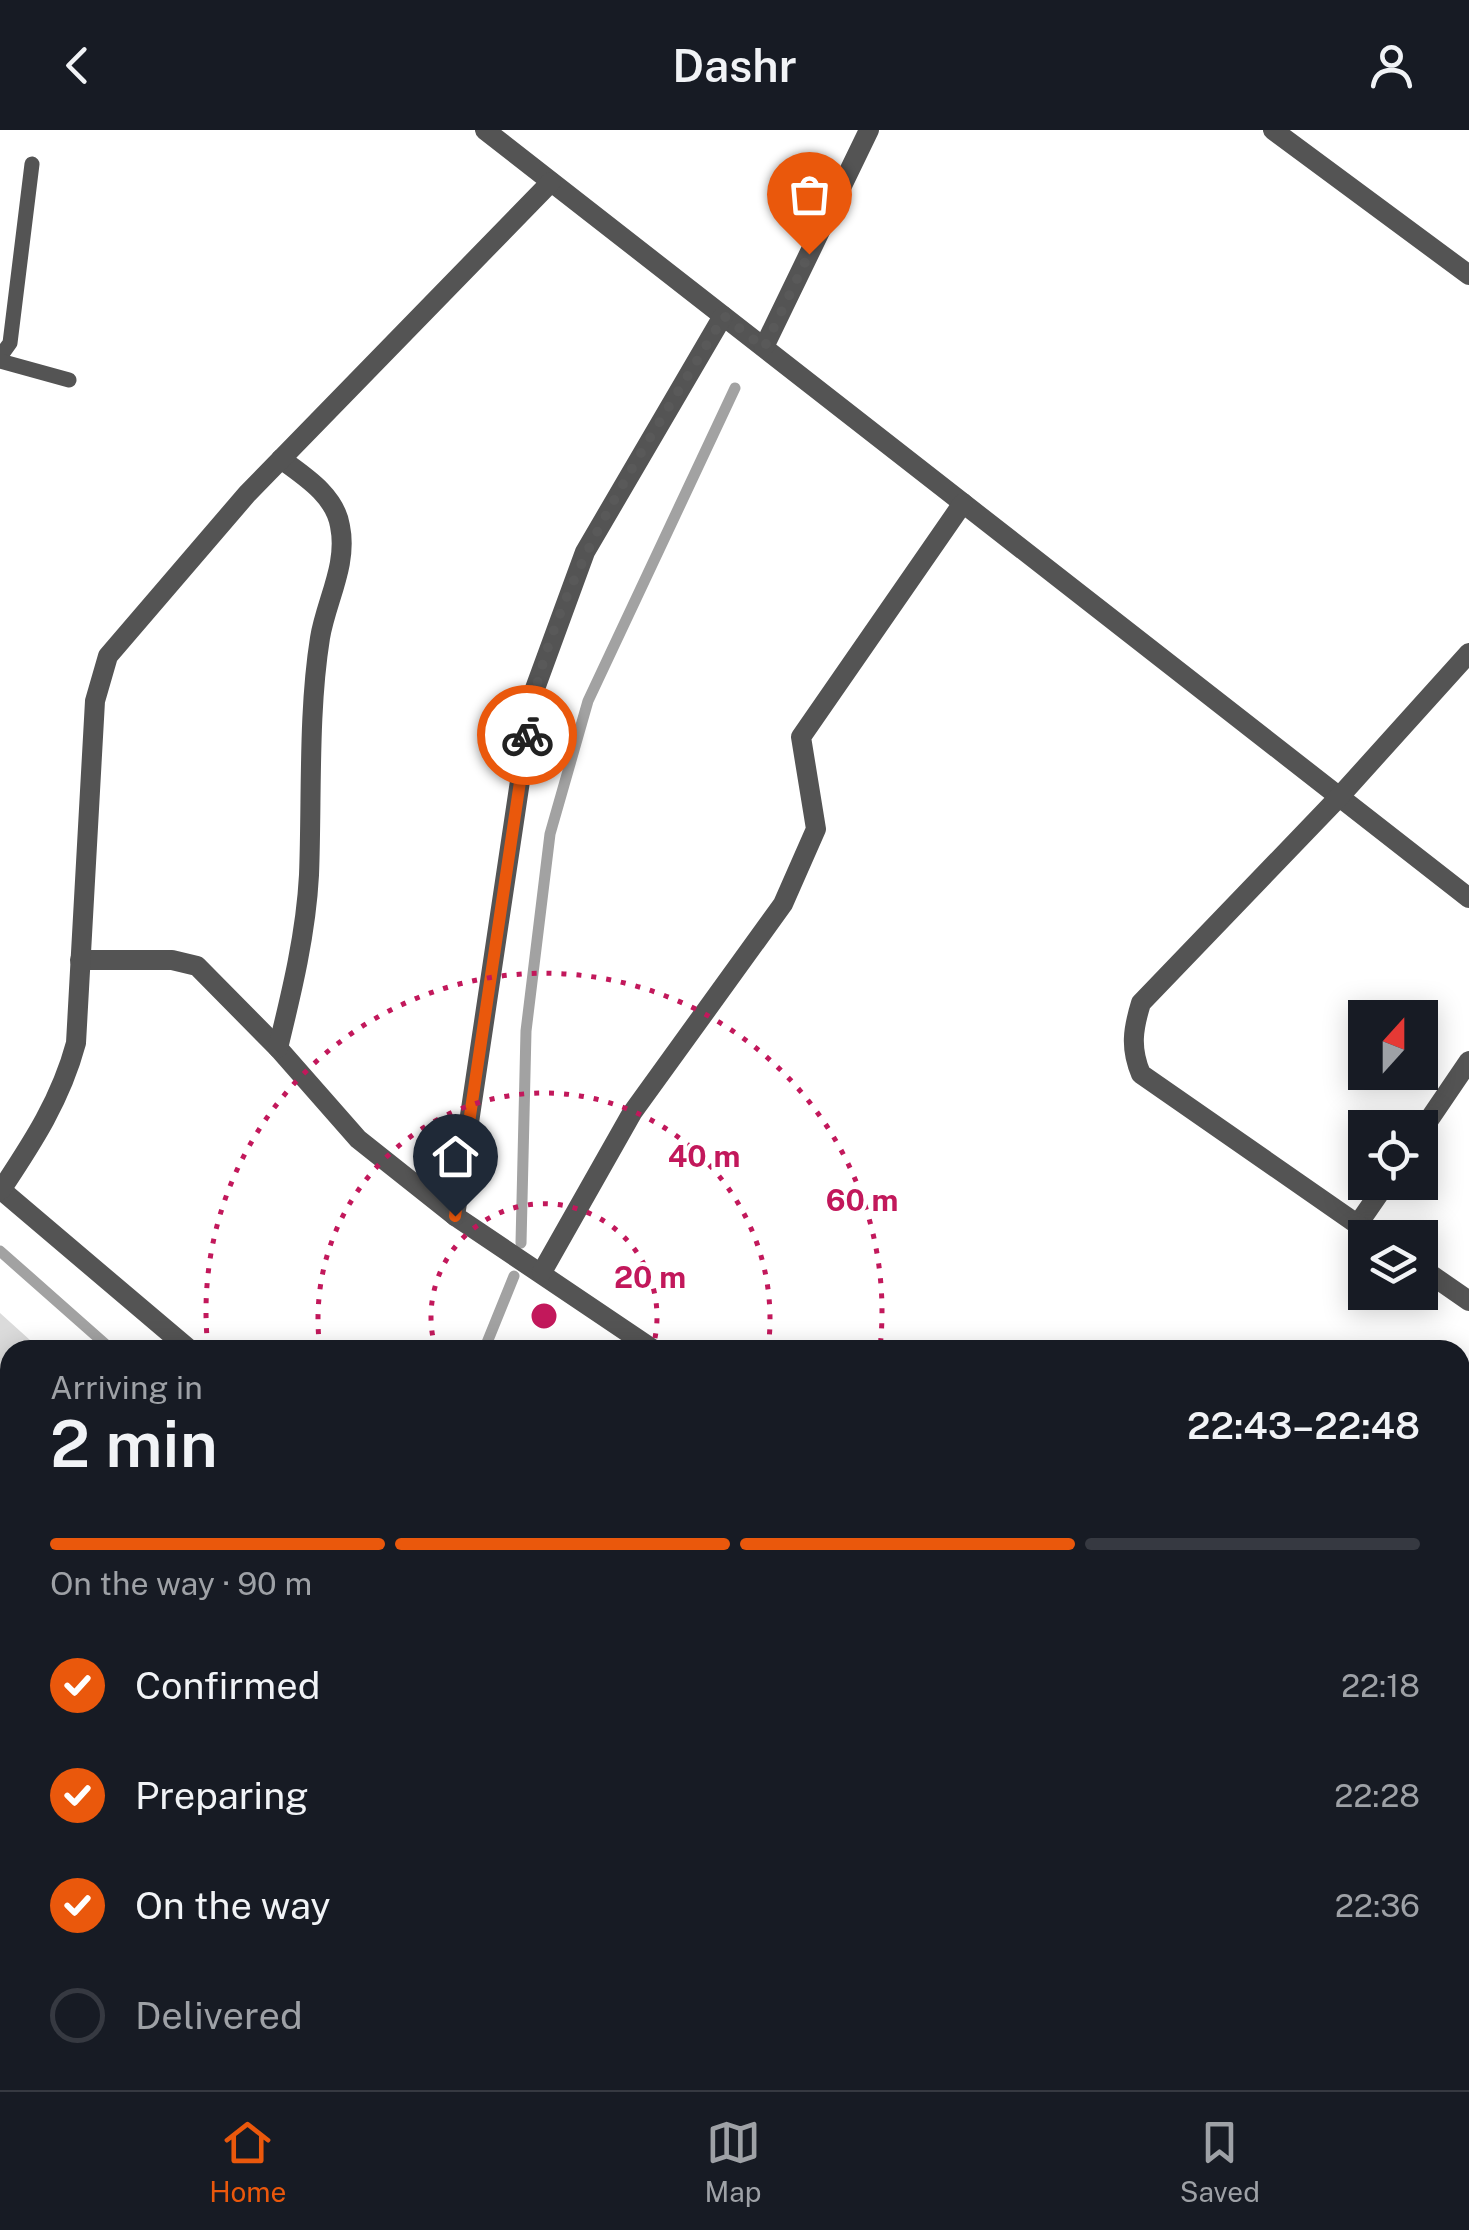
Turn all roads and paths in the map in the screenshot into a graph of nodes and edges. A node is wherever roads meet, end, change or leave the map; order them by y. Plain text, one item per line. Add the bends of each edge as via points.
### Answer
1 (485, 130) edge
2 (869, 130) edge
3 (1272, 130) edge
4 (1299, 137) edge
5 (32, 164) dead end
6 (551, 182) junction
7 (1469, 275) edge
8 (724, 316) junction
9 (764, 348) junction
10 (0, 359) edge
11 (69, 380) dead end
12 (280, 459) junction
13 (964, 503) junction
14 (1469, 653) edge
15 (1340, 796) junction
16 (1469, 898) edge
17 (80, 960) junction
18 (278, 1048) junction
19 (1469, 1061) edge
20 (1436, 1110) edge
21 (1, 1189) edge
22 (455, 1216) junction
23 (1352, 1220) edge
24 (542, 1272) junction
25 (1438, 1279) edge
26 (1469, 1301) edge
27 (178, 1340) edge
28 (640, 1340) edge

1 - 6 street
2 - 9 street
3 - 4 street
4 - 7 street
5 - 10 lane via 10,343
6 - 8 street
6 - 12 street
8 - 9 street
8 - 22 street via 585,552 533,694
9 - 13 street
10 - 11 lane
12 - 17 street via 108,656 94,701
12 - 18 street via 318,486 340,524 340,569 320,637 309,878 297,972
13 - 15 street
13 - 24 street via 801,737 816,829 783,904 632,1113
14 - 15 street
15 - 16 street
15 - 23 street via 1141,1004 1132,1030 1142,1074
17 - 18 street via 197,966
17 - 21 street via 76,1043 65,1083
18 - 22 street via 358,1139
19 - 20 street
21 - 27 street
22 - 24 street
24 - 28 street
25 - 26 street

